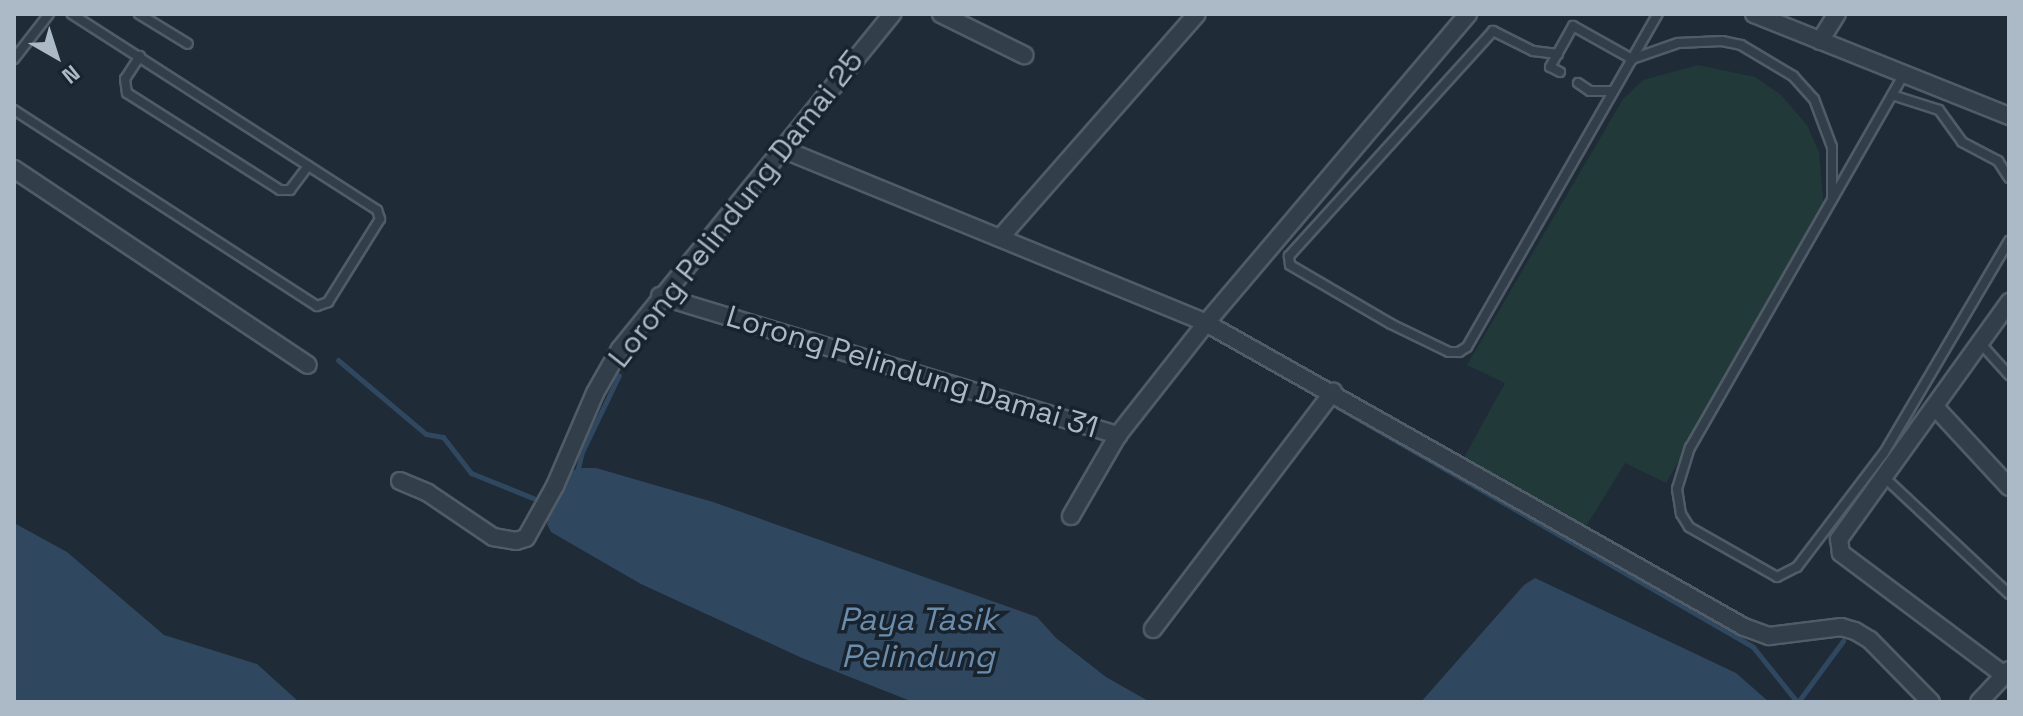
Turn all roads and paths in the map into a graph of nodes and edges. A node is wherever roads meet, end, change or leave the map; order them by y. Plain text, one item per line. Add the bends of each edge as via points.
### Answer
1 (49, 14) edge
2 (72, 14) edge
3 (139, 14) edge
4 (892, 14) edge
5 (941, 14) edge
6 (1197, 14) edge
7 (1468, 14) edge
8 (1658, 14) edge
9 (1754, 14) edge
10 (1837, 14) edge
11 (1820, 41) junction
12 (188, 44) dead end
13 (1558, 54) junction
14 (1024, 55) dead end
15 (140, 56) junction
16 (14, 59) edge
17 (1632, 59) junction
18 (1560, 72) dead end
19 (1904, 74) junction
20 (1578, 83) dead end
21 (1613, 91) junction
22 (1892, 95) junction
23 (14, 110) edge
24 (2009, 116) edge
25 (780, 148) junction
26 (308, 166) junction
27 (14, 169) edge
28 (2009, 178) edge
29 (1832, 200) junction
30 (1000, 238) junction
31 (2009, 241) edge
32 (660, 296) junction
33 (2009, 302) edge
34 (1206, 323) junction
35 (1981, 344) junction
36 (308, 365) dead end
37 (2009, 375) edge
38 (1333, 392) junction
39 (1935, 407) junction
40 (1118, 435) junction
41 (1883, 476) junction
42 (400, 481) dead end
43 (2009, 487) edge
44 (1071, 516) dead end
45 (2009, 594) edge
46 (1153, 629) dead end
47 (2006, 672) edge
48 (1931, 702) edge
49 (1979, 702) edge

1 - 16 lane
2 - 15 lane
3 - 12 lane
4 - 25 street, Lorong Pelindung Damai 25
5 - 14 street
6 - 30 street
7 - 34 street
8 - 17 lane
9 - 11 street
10 - 11 street
11 - 19 street
13 - 17 lane via 1573,26
13 - 18 lane via 1550,67
13 - 21 lane via 1533,51 1493,31 1289,256 1290,265 1391,324 1459,352 1467,347
15 - 26 lane
15 - 26 lane via 125,79 127,93 280,190 290,190
17 - 21 lane
17 - 29 lane via 1678,43 1722,41 1741,45 1793,76 1814,99 1824,121 1832,147
19 - 22 lane
19 - 24 street
20 - 21 lane via 1590,91
22 - 28 lane via 1939,110 1962,142 1998,161
22 - 29 lane
23 - 26 lane via 317,306 328,302 380,219 377,210
25 - 30 street
25 - 32 street, Lorong Pelindung Damai 25
27 - 36 street
29 - 31 lane via 1690,447 1677,489 1689,527 1777,577 1790,573 1884,453
30 - 34 street
32 - 40 street, Lorong Pelindung Damai 31
32 - 42 street, Lorong Pelindung Damai 25 via 595,393 526,538 493,537 428,493
33 - 35 street
34 - 38 street
34 - 40 street
35 - 37 lane
35 - 39 street
38 - 46 street
38 - 48 street via 1744,627 1769,636 1841,627 1855,631
39 - 41 street
39 - 43 street
40 - 44 street
41 - 45 lane
41 - 47 street via 1843,531 1841,553
47 - 49 street

